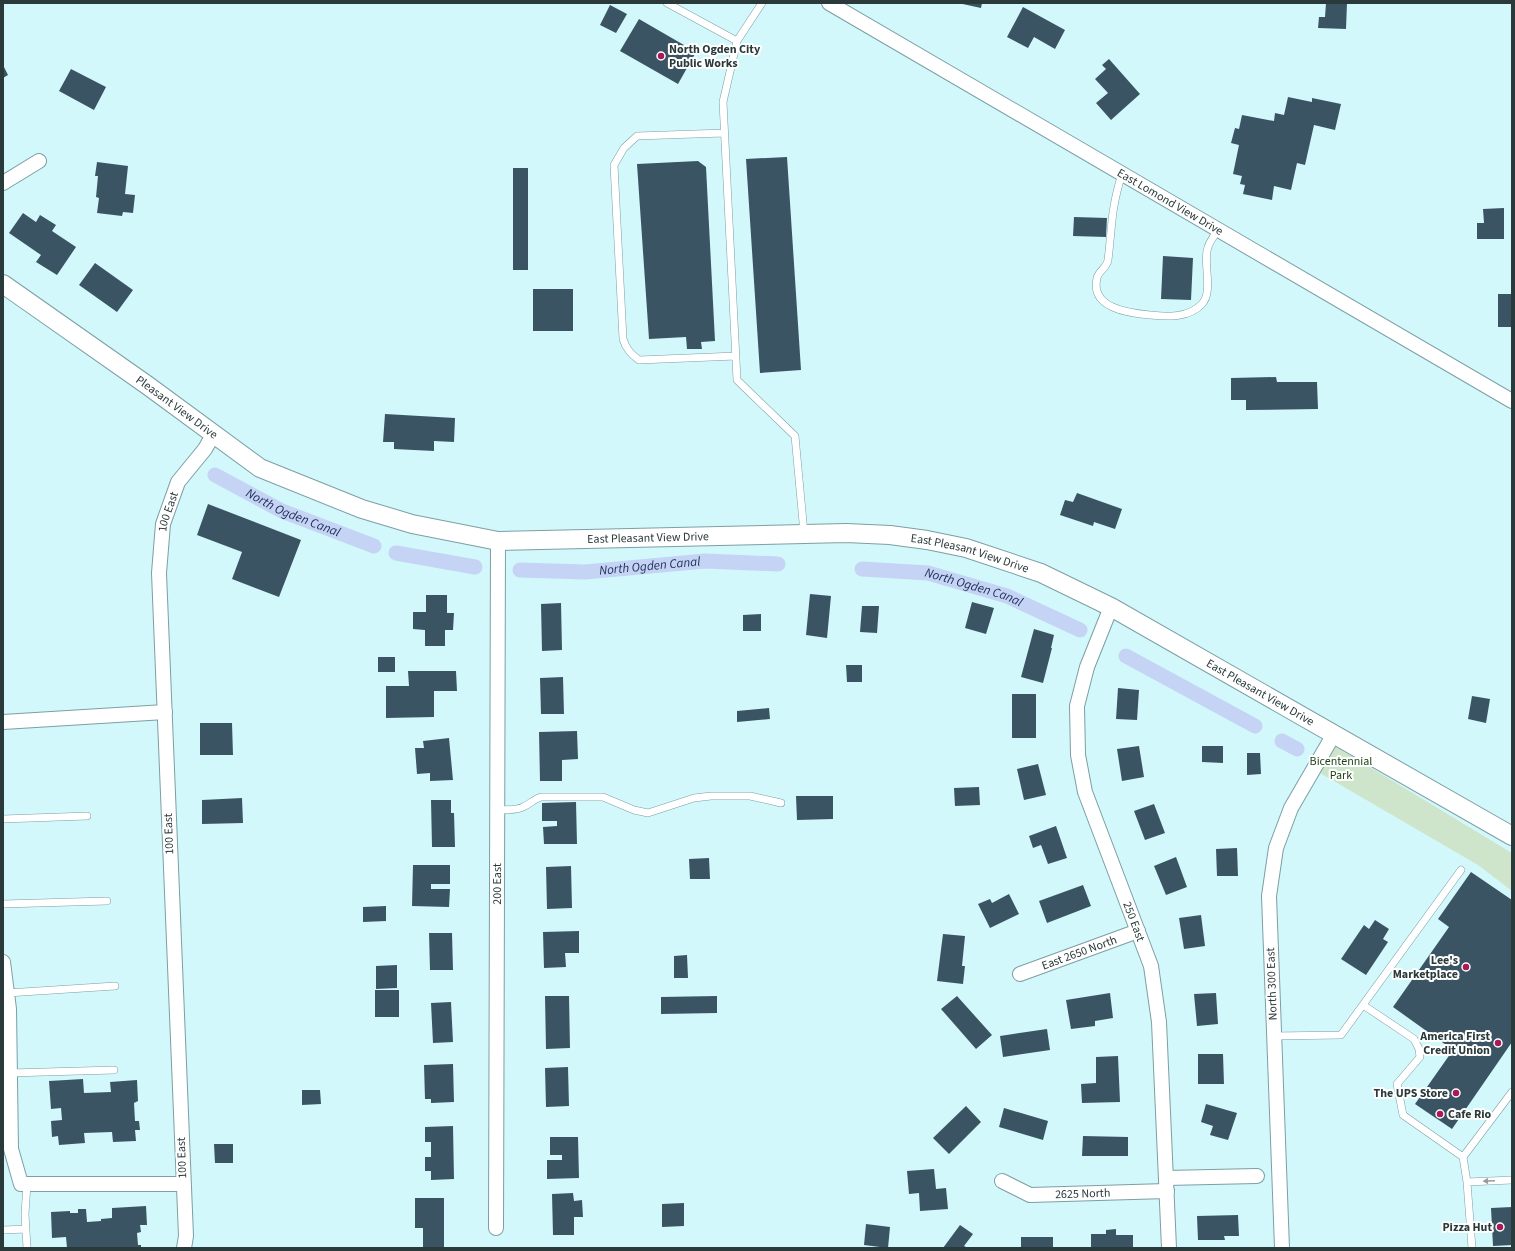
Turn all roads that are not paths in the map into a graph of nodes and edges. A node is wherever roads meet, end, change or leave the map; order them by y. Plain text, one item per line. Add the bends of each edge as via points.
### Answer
1 (668, 3) edge
2 (762, 3) edge
3 (828, 3) edge
4 (737, 41) junction
5 (724, 133) junction
6 (39, 161) dead end
7 (1122, 174) junction
8 (3, 183) edge
9 (1218, 230) junction
10 (3, 284) edge
11 (736, 356) junction
12 (1512, 401) edge
13 (213, 435) junction
14 (362, 509) joint
15 (804, 533) junction
16 (498, 540) junction
17 (1111, 607) junction
18 (165, 712) junction
19 (3, 722) edge
20 (1334, 734) junction
21 (781, 803) dead end
22 (497, 810) junction
23 (87, 816) dead end
24 (3, 819) edge
25 (1512, 836) edge
26 (1461, 870) dead end
27 (107, 901) dead end
28 (3, 904) edge
29 (1138, 931) junction
30 (4, 971) edge
31 (1020, 974) dead end
32 (115, 986) dead end
33 (7, 993) junction
34 (1363, 1005) junction
35 (1274, 1036) junction
36 (8, 1065) edge
37 (114, 1070) dead end
38 (1512, 1092) edge
39 (7, 1144) edge
40 (1463, 1157) junction
41 (1257, 1176) dead end
42 (1512, 1180) edge
43 (1002, 1181) dead end
44 (1467, 1182) junction
45 (27, 1184) junction
46 (183, 1184) junction
47 (1167, 1184) junction
48 (496, 1228) dead end
49 (26, 1229) junction
50 (3, 1230) edge
51 (27, 1248) edge
52 (184, 1248) edge
53 (1169, 1248) edge
54 (1282, 1248) edge
55 (1472, 1248) edge

1 - 4 lane
2 - 4 lane
3 - 7 street, East Lomond View Drive
4 - 5 lane via 723,102
5 - 11 lane
5 - 11 lane via 637,136 624,148 616,161 614,181 623,339 630,353 639,360
6 - 8 street
7 - 9 street, East Lomond View Drive
7 - 9 lane via 1113,210 1108,263 1096,282 1101,300 1118,309 1165,317 1197,309 1207,296 1207,251
9 - 12 street, East Lomond View Drive
10 - 13 street, Pleasant View Drive via 147,385
11 - 15 lane via 737,380 795,436
13 - 14 street, Pleasant View Drive via 260,468
13 - 18 street, 100 East via 178,482 163,524 159,573
14 - 16 street, East Pleasant View Drive via 412,524
15 - 16 street, East Pleasant View Drive
15 - 17 street, East Pleasant View Drive via 890,535 966,548 1042,573
16 - 22 street, 200 East
17 - 20 street, East Pleasant View Drive
17 - 29 street, 250 East via 1087,667 1078,706 1078,755 1086,792
18 - 19 street
18 - 46 street, 100 East
20 - 25 street, East Pleasant View Drive
20 - 35 street, North 300 East via 1291,808 1276,848 1269,896
21 - 22 lane via 750,796 711,796 694,798 648,813 603,797 541,797 523,808
22 - 48 street, 200 East
23 - 24 lane
26 - 34 lane
27 - 28 lane
29 - 31 street, East 2650 North
29 - 47 street, 250 East via 1151,966 1159,1022
30 - 33 street
32 - 33 lane
33 - 36 street
34 - 35 lane via 1341,1035
34 - 40 lane via 1414,1039 1419,1049 1420,1057 1397,1084 1403,1115
35 - 54 street, North 300 East
36 - 37 lane
36 - 39 street
38 - 40 lane
39 - 45 street via 11,1149 21,1184
40 - 44 lane
41 - 47 street, 2625 North
42 -> 44 lane
43 - 47 street, 2625 North via 1030,1195
44 - 55 lane
45 - 46 street
45 - 49 lane
46 - 52 street, 100 East via 186,1236
47 - 53 street, 250 East
49 - 50 lane
49 - 51 lane

